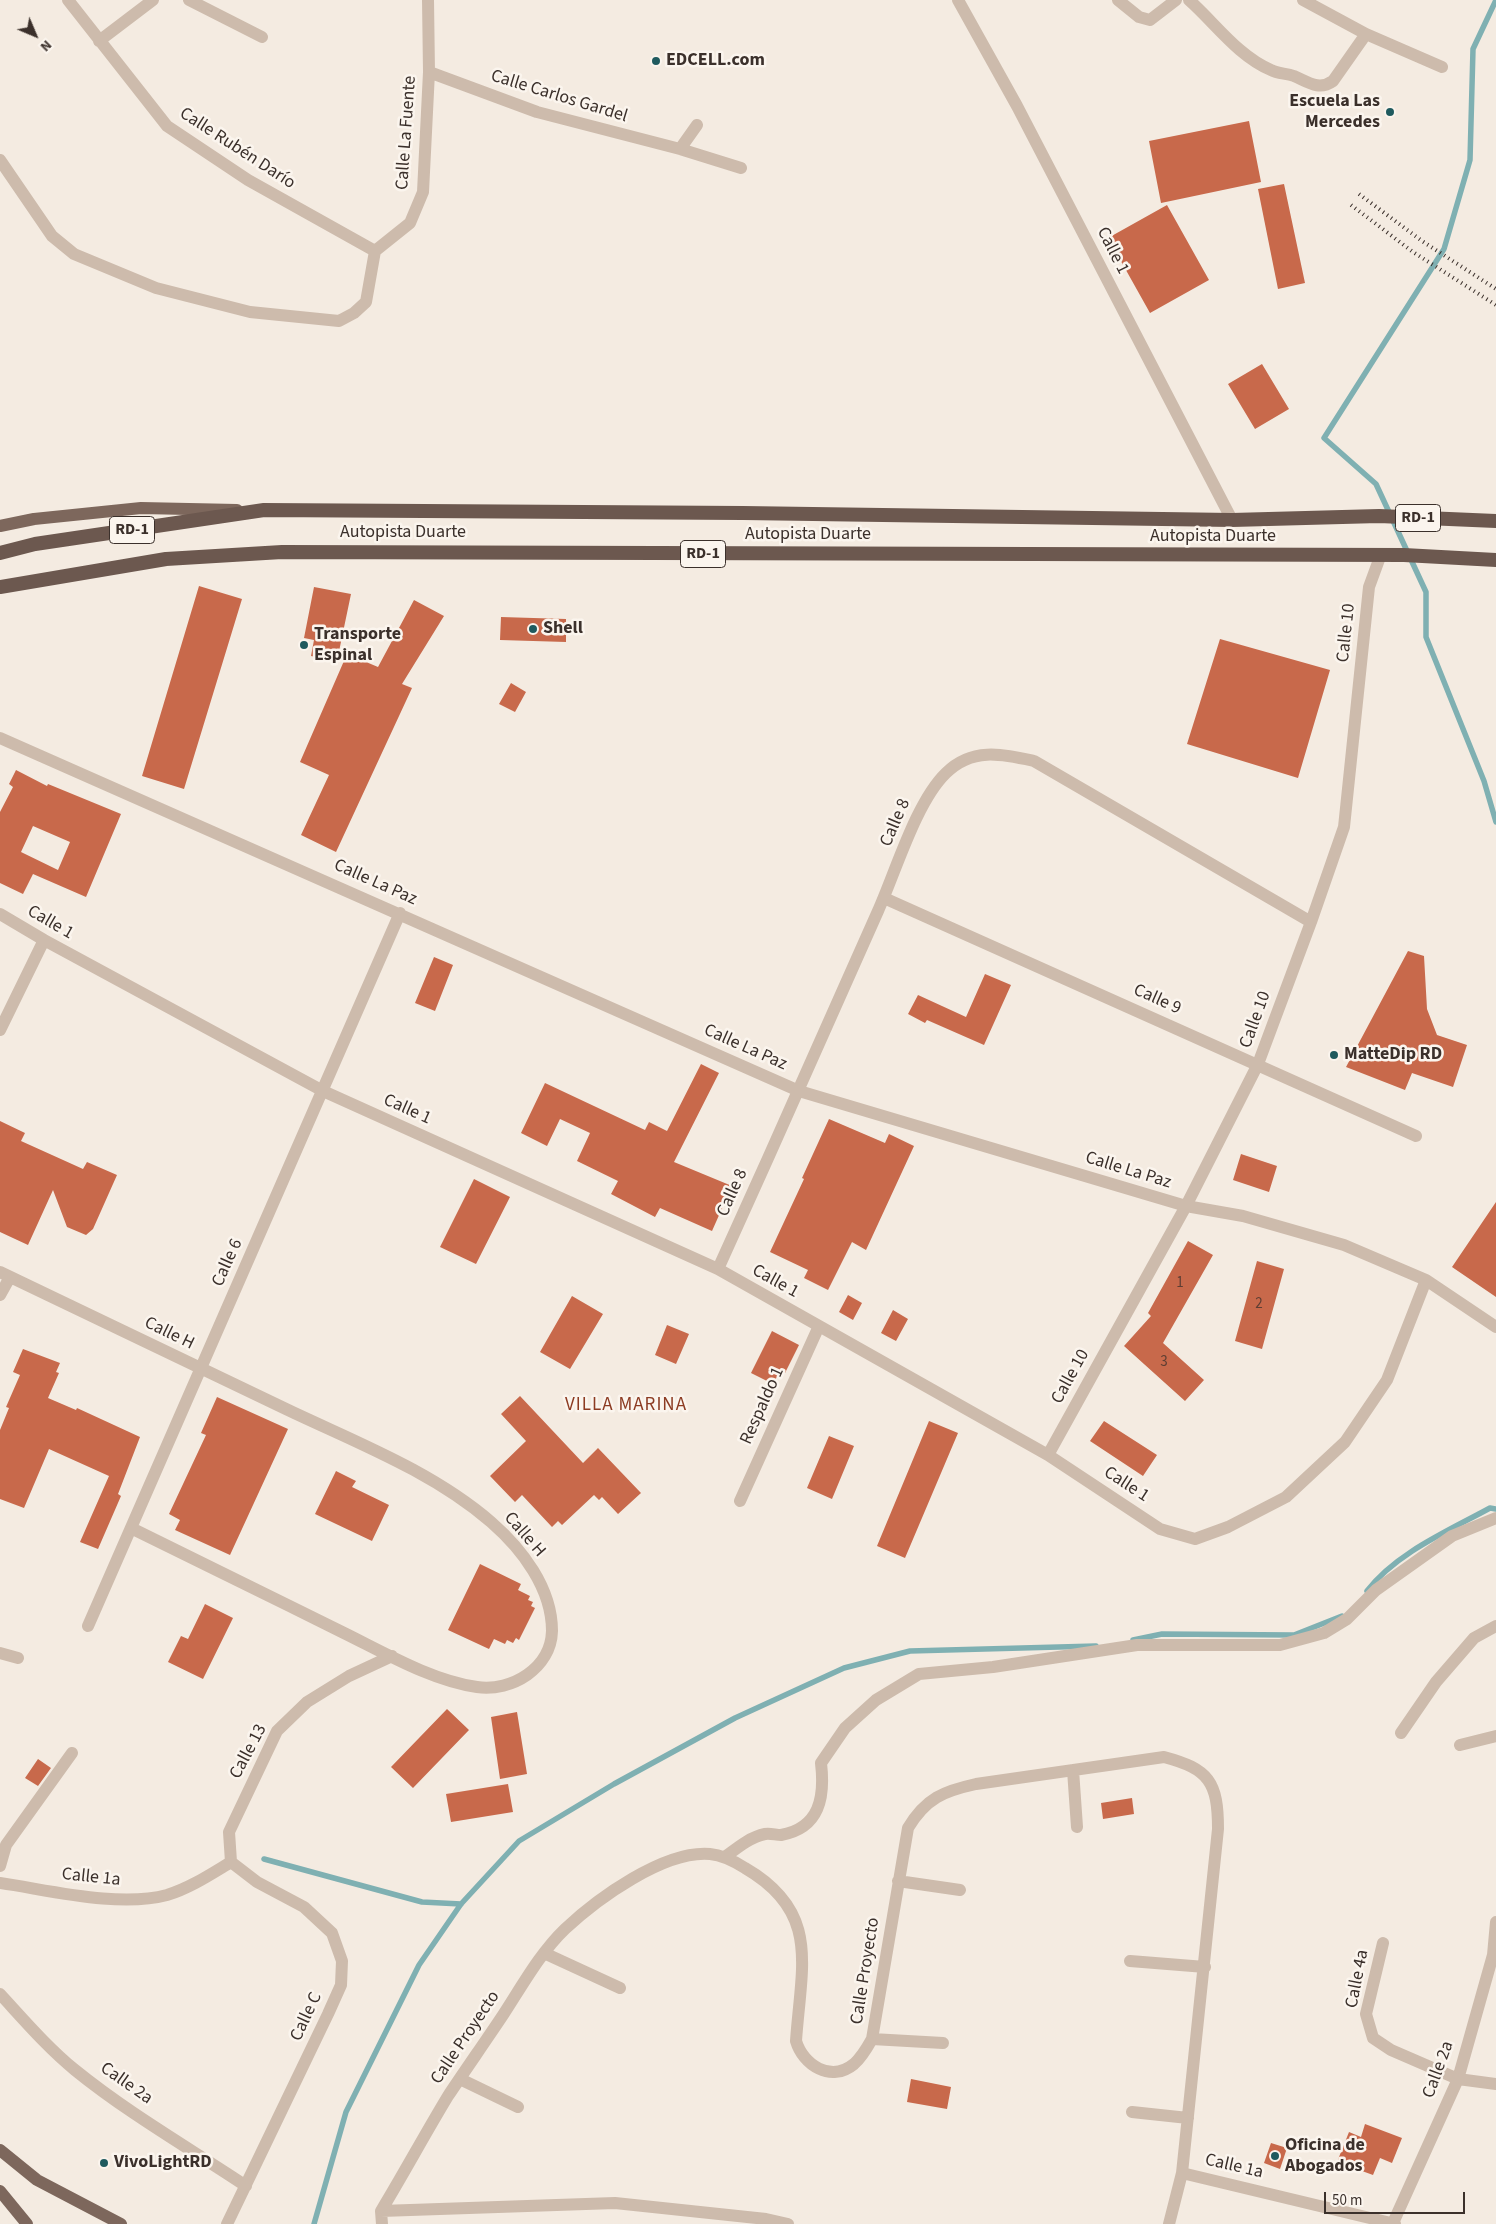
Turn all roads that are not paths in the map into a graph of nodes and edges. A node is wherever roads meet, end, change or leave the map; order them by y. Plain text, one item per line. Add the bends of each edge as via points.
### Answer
1 (68, 0) edge
2 (153, 0) edge
3 (189, 0) edge
4 (428, 0) edge
5 (958, 0) edge
6 (1118, 0) edge
7 (1176, 0) edge
8 (1189, 0) edge
9 (1303, 0) edge
10 (1366, 34) junction
11 (262, 37) dead end
12 (99, 42) junction
13 (1442, 67) dead end
14 (430, 72) junction
15 (697, 125) dead end
16 (680, 149) junction
17 (0, 160) edge
18 (741, 168) dead end
19 (375, 251) junction
20 (264, 510) junction
21 (1232, 520) junction
22 (1496, 521) edge
23 (0, 526) edge
24 (0, 553) edge
25 (1380, 557) junction
26 (1496, 560) edge
27 (1, 587) edge
28 (0, 738) edge
29 (884, 898) junction
30 (400, 913) junction
31 (0, 914) edge
32 (1311, 922) junction
33 (44, 940) junction
34 (0, 1030) edge
35 (1258, 1064) junction
36 (323, 1091) junction
37 (798, 1091) junction
38 (1416, 1136) dead end
39 (1186, 1206) junction
40 (718, 1269) junction
41 (5, 1274) edge
42 (1426, 1280) junction
43 (0, 1295) edge
44 (818, 1326) junction
45 (1496, 1327) edge
46 (201, 1369) junction
47 (1048, 1455) junction
48 (740, 1501) dead end
49 (1496, 1518) edge
50 (132, 1528) junction
51 (88, 1626) dead end
52 (1496, 1626) edge
53 (0, 1653) edge
54 (392, 1656) junction
55 (18, 1658) dead end
56 (1401, 1734) dead end
57 (1496, 1736) edge
58 (1460, 1744) dead end
59 (72, 1754) dead end
60 (1073, 1770) junction
61 (1078, 1826) dead end
62 (725, 1857) junction
63 (231, 1862) junction
64 (0, 1866) edge
65 (898, 1881) junction
66 (0, 1883) edge
67 (960, 1890) dead end
68 (1496, 1922) edge
69 (1382, 1943) dead end
70 (544, 1953) junction
71 (1130, 1961) dead end
72 (1205, 1966) junction
73 (620, 1988) dead end
74 (0, 1994) edge
75 (872, 2039) junction
76 (943, 2043) dead end
77 (460, 2079) junction
78 (1458, 2079) junction
79 (1496, 2084) edge
80 (518, 2107) dead end
81 (1132, 2112) dead end
82 (1188, 2118) junction
83 (0, 2150) edge
84 (1182, 2173) junction
85 (246, 2186) junction
86 (0, 2191) edge
87 (381, 2211) junction
88 (1394, 2223) edge
89 (27, 2224) edge
90 (121, 2224) edge
91 (227, 2224) edge
92 (382, 2224) edge
93 (788, 2224) edge
94 (1169, 2224) edge

1 - 12 street, Calle Rubén Darío
2 - 12 street
3 - 11 street
4 - 14 street, Calle La Fuente
5 - 21 street, Calle 1
6 - 7 street via 1138,17 1150,20
8 - 10 street via 1252,60 1272,71 1318,86 1333,81
9 - 10 street
10 - 13 street
12 - 19 street, Calle Rubén Darío via 167,126 248,180
14 - 16 street, Calle Carlos Gardel via 537,112
14 - 19 street, Calle La Fuente via 423,192 410,223
15 - 16 street
16 - 18 street, Calle Carlos Gardel
17 - 19 street via 52,236 74,254 156,288 250,312 339,321 354,314 366,302
20 - 21 highway, Autopista Duarte / RD-1
20 - 23 main road, Autopista Duarte via 141,508 34,519
20 - 24 highway, Autopista Duarte / RD-1 via 35,544
21 - 22 highway, Autopista Duarte / RD-1 via 1379,516
25 - 26 highway, Autopista Duarte / RD-1 via 1404,555
25 - 27 highway, Autopista Duarte / RD-1 via 282,552 166,559
25 - 32 street, Calle 10 via 1369,587 1344,827
28 - 30 street, Calle La Paz
29 - 32 street, Calle 8 via 926,796 947,772 976,755 1000,753 1034,761
29 - 35 street, Calle 9
29 - 37 street, Calle 8
30 - 36 street, Calle 6
30 - 37 street, Calle La Paz
31 - 33 street, Calle 1
32 - 35 street, Calle 10
33 - 34 street
33 - 36 street, Calle 1
35 - 38 street, Calle 9
35 - 39 street, Calle 10
36 - 40 street, Calle 1
36 - 46 street, Calle 6
37 - 39 street, Calle La Paz
37 - 40 street, Calle 8
39 - 42 street, Calle La Paz via 1242,1216 1344,1245
39 - 47 street, Calle 10
40 - 44 street, Calle 1
41 - 43 street
41 - 46 street, Calle H
42 - 45 street, Calle La Paz
42 - 47 street, Calle 1 via 1388,1380 1345,1442 1286,1497 1228,1527 1194,1539 1160,1528
44 - 47 street, Calle 1
44 - 48 street, Respaldo 1
46 - 50 street, Calle 6
46 - 54 street, Calle H via 458,1495 493,1524 527,1561 542,1586 552,1615 552,1644 536,1669 512,1684 479,1688 440,1677
49 - 62 street via 1452,1536 1376,1590 1347,1619 1324,1633 1306,1638 1280,1645 1137,1645 993,1668 919,1674 876,1700 846,1728 821,1763 824,1786 816,1815 801,1829 766,1834 745,1842
50 - 51 street, Calle 6
50 - 54 street, Calle H
52 - 56 street via 1474,1638 1436,1682
53 - 55 street
54 - 63 street, Calle 13 via 349,1676 307,1702 277,1731 229,1832
57 - 58 street
59 - 64 street via 6,1845
60 - 61 street
60 - 65 street, Calle Proyecto via 976,1784 952,1789 932,1798 908,1828
60 - 72 street, Calle Proyecto via 1164,1757 1188,1763 1209,1780 1218,1808 1218,1829
62 - 70 street, Calle Proyecto via 693,1855 658,1866 627,1881 564,1930
62 - 75 street, Calle Proyecto via 763,1880 781,1896 800,1930 802,1948 796,2041 805,2059 815,2068 839,2072 853,2065
63 - 66 street, Calle 1a via 166,1895 119,1900
63 - 85 street, Calle C via 257,1882 304,1907 332,1933 342,1962 341,1984
65 - 67 street
65 - 75 street, Calle Proyecto
68 - 78 street, Calle 2a via 1494,1955
69 - 78 street, Calle 4a via 1366,2014 1373,2038 1391,2050
70 - 73 street
70 - 77 street, Calle Proyecto
71 - 72 street
72 - 82 street, Calle Proyecto
74 - 85 street, Calle 2a via 74,2069
75 - 76 street
77 - 80 street
77 - 87 street, Calle Proyecto
78 - 79 street, Calle 4a
78 - 88 street, Calle 2a
81 - 82 street
82 - 84 street, Calle Proyecto
83 - 90 main road via 37,2180
84 - 88 street, Calle 1a
84 - 94 street, Calle Proyecto
85 - 91 street, Calle C
86 - 89 main road
87 - 92 street
87 - 93 street via 615,2203

